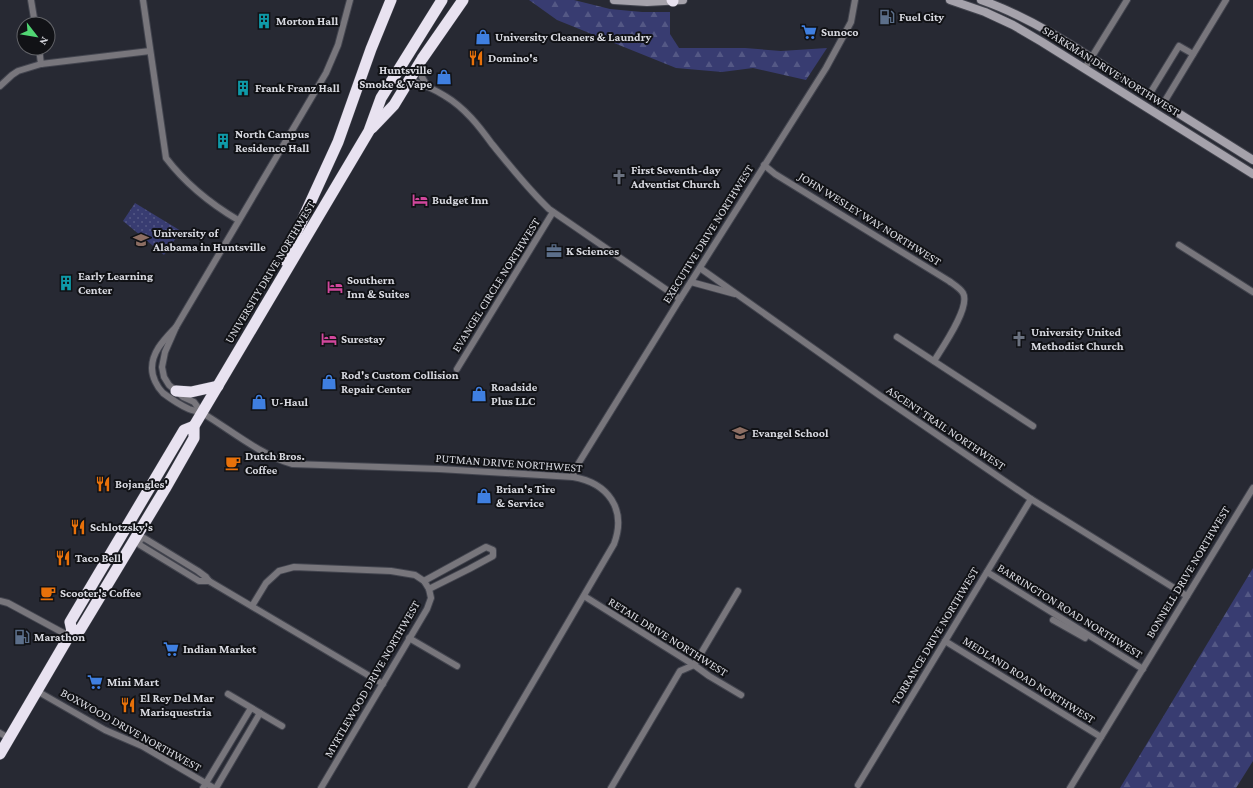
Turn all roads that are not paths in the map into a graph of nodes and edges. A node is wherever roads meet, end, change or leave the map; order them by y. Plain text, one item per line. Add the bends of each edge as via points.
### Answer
1 (31, 0) edge
2 (143, 0) edge
3 (350, 0) edge
4 (391, 0) edge
5 (463, 0) edge
6 (614, 0) edge
7 (675, 0) edge
8 (855, 0) edge
9 (950, 0) edge
10 (981, 0) edge
11 (1127, 0) edge
12 (1226, 0) edge
13 (441, 2) edge
14 (34, 16) edge
15 (150, 51) junction
16 (1193, 54) junction
17 (40, 56) edge
18 (1092, 58) junction
19 (422, 59) junction
20 (41, 64) junction
21 (1085, 68) junction
22 (409, 80) junction
23 (0, 86) edge
24 (427, 86) junction
25 (1149, 95) junction
26 (1163, 104) junction
27 (369, 131) junction
28 (1253, 160) edge
29 (764, 165) junction
30 (1253, 174) edge
31 (554, 212) junction
32 (238, 220) junction
33 (1179, 246) dead end
34 (700, 268) junction
35 (691, 282) junction
36 (1253, 292) edge
37 (738, 295) junction
38 (680, 299) junction
39 (254, 324) junction
40 (176, 327) junction
41 (897, 337) dead end
42 (934, 361) junction
43 (457, 369) dead end
44 (218, 386) junction
45 (176, 391) junction
46 (202, 413) junction
47 (194, 426) junction
48 (1033, 426) dead end
49 (573, 477) junction
50 (1253, 488) edge
51 (1031, 499) junction
52 (134, 514) junction
53 (123, 533) junction
54 (137, 539) junction
55 (125, 557) junction
56 (987, 572) junction
57 (424, 581) junction
58 (429, 589) junction
59 (738, 591) dead end
60 (584, 596) junction
61 (1187, 596) junction
62 (0, 601) edge
63 (252, 606) junction
64 (1053, 620) dead end
65 (70, 634) junction
66 (409, 638) junction
67 (945, 641) junction
68 (694, 665) junction
69 (457, 666) dead end
70 (1143, 669) junction
71 (383, 684) junction
72 (38, 691) junction
73 (228, 694) dead end
74 (741, 696) dead end
75 (251, 708) junction
76 (260, 713) junction
77 (282, 726) dead end
78 (5, 736) edge
79 (1101, 738) junction
80 (0, 754) edge
81 (858, 785) dead end
82 (205, 786) edge
83 (215, 788) edge
84 (321, 788) edge
85 (471, 788) edge
86 (611, 788) edge
87 (1070, 788) edge

1 - 14 street
2 - 15 street
3 - 32 street via 338,45 326,73
4 - 39 highway via 332,156
5 - 19 highway, UNIVERSITY DRIVE NORTHWEST
6 - 7 main road
8 - 29 street, EXECUTIVE DRIVE NORTHWEST via 851,22 826,68
9 - 21 main road, SPARKMAN DRIVE NORTHWEST via 1013,25
10 - 18 main road, SPARKMAN DRIVE NORTHWEST via 1040,27
11 - 18 street
12 - 16 street
13 - 22 highway via 435,20 407,67
13 - 27 highway, UNIVERSITY DRIVE NORTHWEST via 381,98
15 - 20 street
15 - 32 street via 166,158 180,176 220,209
16 - 25 street via 1180,46
16 - 26 street
17 - 20 street
18 - 21 street
18 - 25 main road, SPARKMAN DRIVE NORTHWEST
19 - 22 highway, UNIVERSITY DRIVE NORTHWEST
19 - 24 street via 422,77
20 - 23 street via 18,71
21 - 30 main road, SPARKMAN DRIVE NORTHWEST
22 - 24 street
22 - 27 highway, UNIVERSITY DRIVE NORTHWEST via 394,105
24 - 31 street via 462,108 536,196
25 - 26 main road, SPARKMAN DRIVE NORTHWEST
26 - 28 main road, SPARKMAN DRIVE NORTHWEST
27 - 39 highway, UNIVERSITY DRIVE NORTHWEST
29 - 34 street, EXECUTIVE DRIVE NORTHWEST
29 - 42 street, JOHN WESLEY WAY NORTHWEST via 949,281 964,294 965,304
31 - 38 street
31 - 43 street, EVANGEL CIRCLE NORTHWEST
32 - 40 street
33 - 36 street
34 - 35 street, EXECUTIVE DRIVE NORTHWEST
34 - 37 street, ASCENT TRAIL NORTHWEST
35 - 37 street
35 - 38 street, EXECUTIVE DRIVE NORTHWEST
37 - 51 street, ASCENT TRAIL NORTHWEST
38 - 49 street, EXECUTIVE DRIVE NORTHWEST via 575,469
39 - 44 highway, UNIVERSITY DRIVE NORTHWEST
40 - 45 street via 162,366 164,377
40 - 46 street via 159,346 154,356 152,369 155,382 162,392 174,401
41 - 42 street
42 - 48 street
44 - 45 highway via 191,392
44 - 46 highway, UNIVERSITY DRIVE NORTHWEST
45 - 46 street via 194,402
46 - 47 highway, UNIVERSITY DRIVE NORTHWEST
46 - 49 street, PUTMAN DRIVE NORTHWEST via 262,451 292,464
47 - 52 highway, UNIVERSITY DRIVE NORTHWEST via 184,430
47 - 54 highway, UNIVERSITY DRIVE NORTHWEST via 194,438
49 - 60 street, PUTMAN DRIVE NORTHWEST via 588,480 601,487 610,497 618,520 614,544
50 - 61 street, BONNELL DRIVE NORTHWEST
51 - 56 street, TORRANCE DRIVE NORTHWEST
51 - 61 street, ASCENT TRAIL NORTHWEST
52 - 53 highway, UNIVERSITY DRIVE NORTHWEST
52 - 54 highway via 137,522 132,534
53 - 55 highway via 127,539 123,547
53 - 65 highway, UNIVERSITY DRIVE NORTHWEST via 70,622
54 - 55 highway, UNIVERSITY DRIVE NORTHWEST
54 - 63 street via 144,538
55 - 65 highway, UNIVERSITY DRIVE NORTHWEST via 80,630
56 - 67 street, TORRANCE DRIVE NORTHWEST
56 - 70 street, BARRINGTON ROAD NORTHWEST
57 - 58 street, MYRTLEWOOD DRIVE NORTHWEST
57 - 58 street via 486,547 493,550 493,556
57 - 63 street via 415,575 391,571 294,567 279,571 266,583
58 - 66 street, MYRTLEWOOD DRIVE NORTHWEST via 431,598 428,608
59 - 68 street
60 - 68 street, RETAIL DRIVE NORTHWEST
60 - 85 street, PUTMAN DRIVE NORTHWEST
61 - 70 street, BONNELL DRIVE NORTHWEST
62 - 65 street
63 - 71 street
64 - 70 street
65 - 72 highway, UNIVERSITY DRIVE NORTHWEST
66 - 69 street
66 - 71 street, MYRTLEWOOD DRIVE NORTHWEST
67 - 79 street, MEDLAND ROAD NORTHWEST
67 - 81 street, TORRANCE DRIVE NORTHWEST
68 - 74 street, RETAIL DRIVE NORTHWEST
68 - 86 street via 680,671
70 - 79 street, BONNELL DRIVE NORTHWEST
71 - 84 street, MYRTLEWOOD DRIVE NORTHWEST
72 - 78 highway, UNIVERSITY DRIVE NORTHWEST
72 - 82 street, BOXWOOD DRIVE NORTHWEST via 105,730 142,746
73 - 75 street
75 - 76 street
75 - 82 street
76 - 77 street
76 - 83 street
78 - 80 highway, UNIVERSITY DRIVE NORTHWEST
79 - 87 street, BONNELL DRIVE NORTHWEST
82 - 83 street, BOXWOOD DRIVE NORTHWEST

